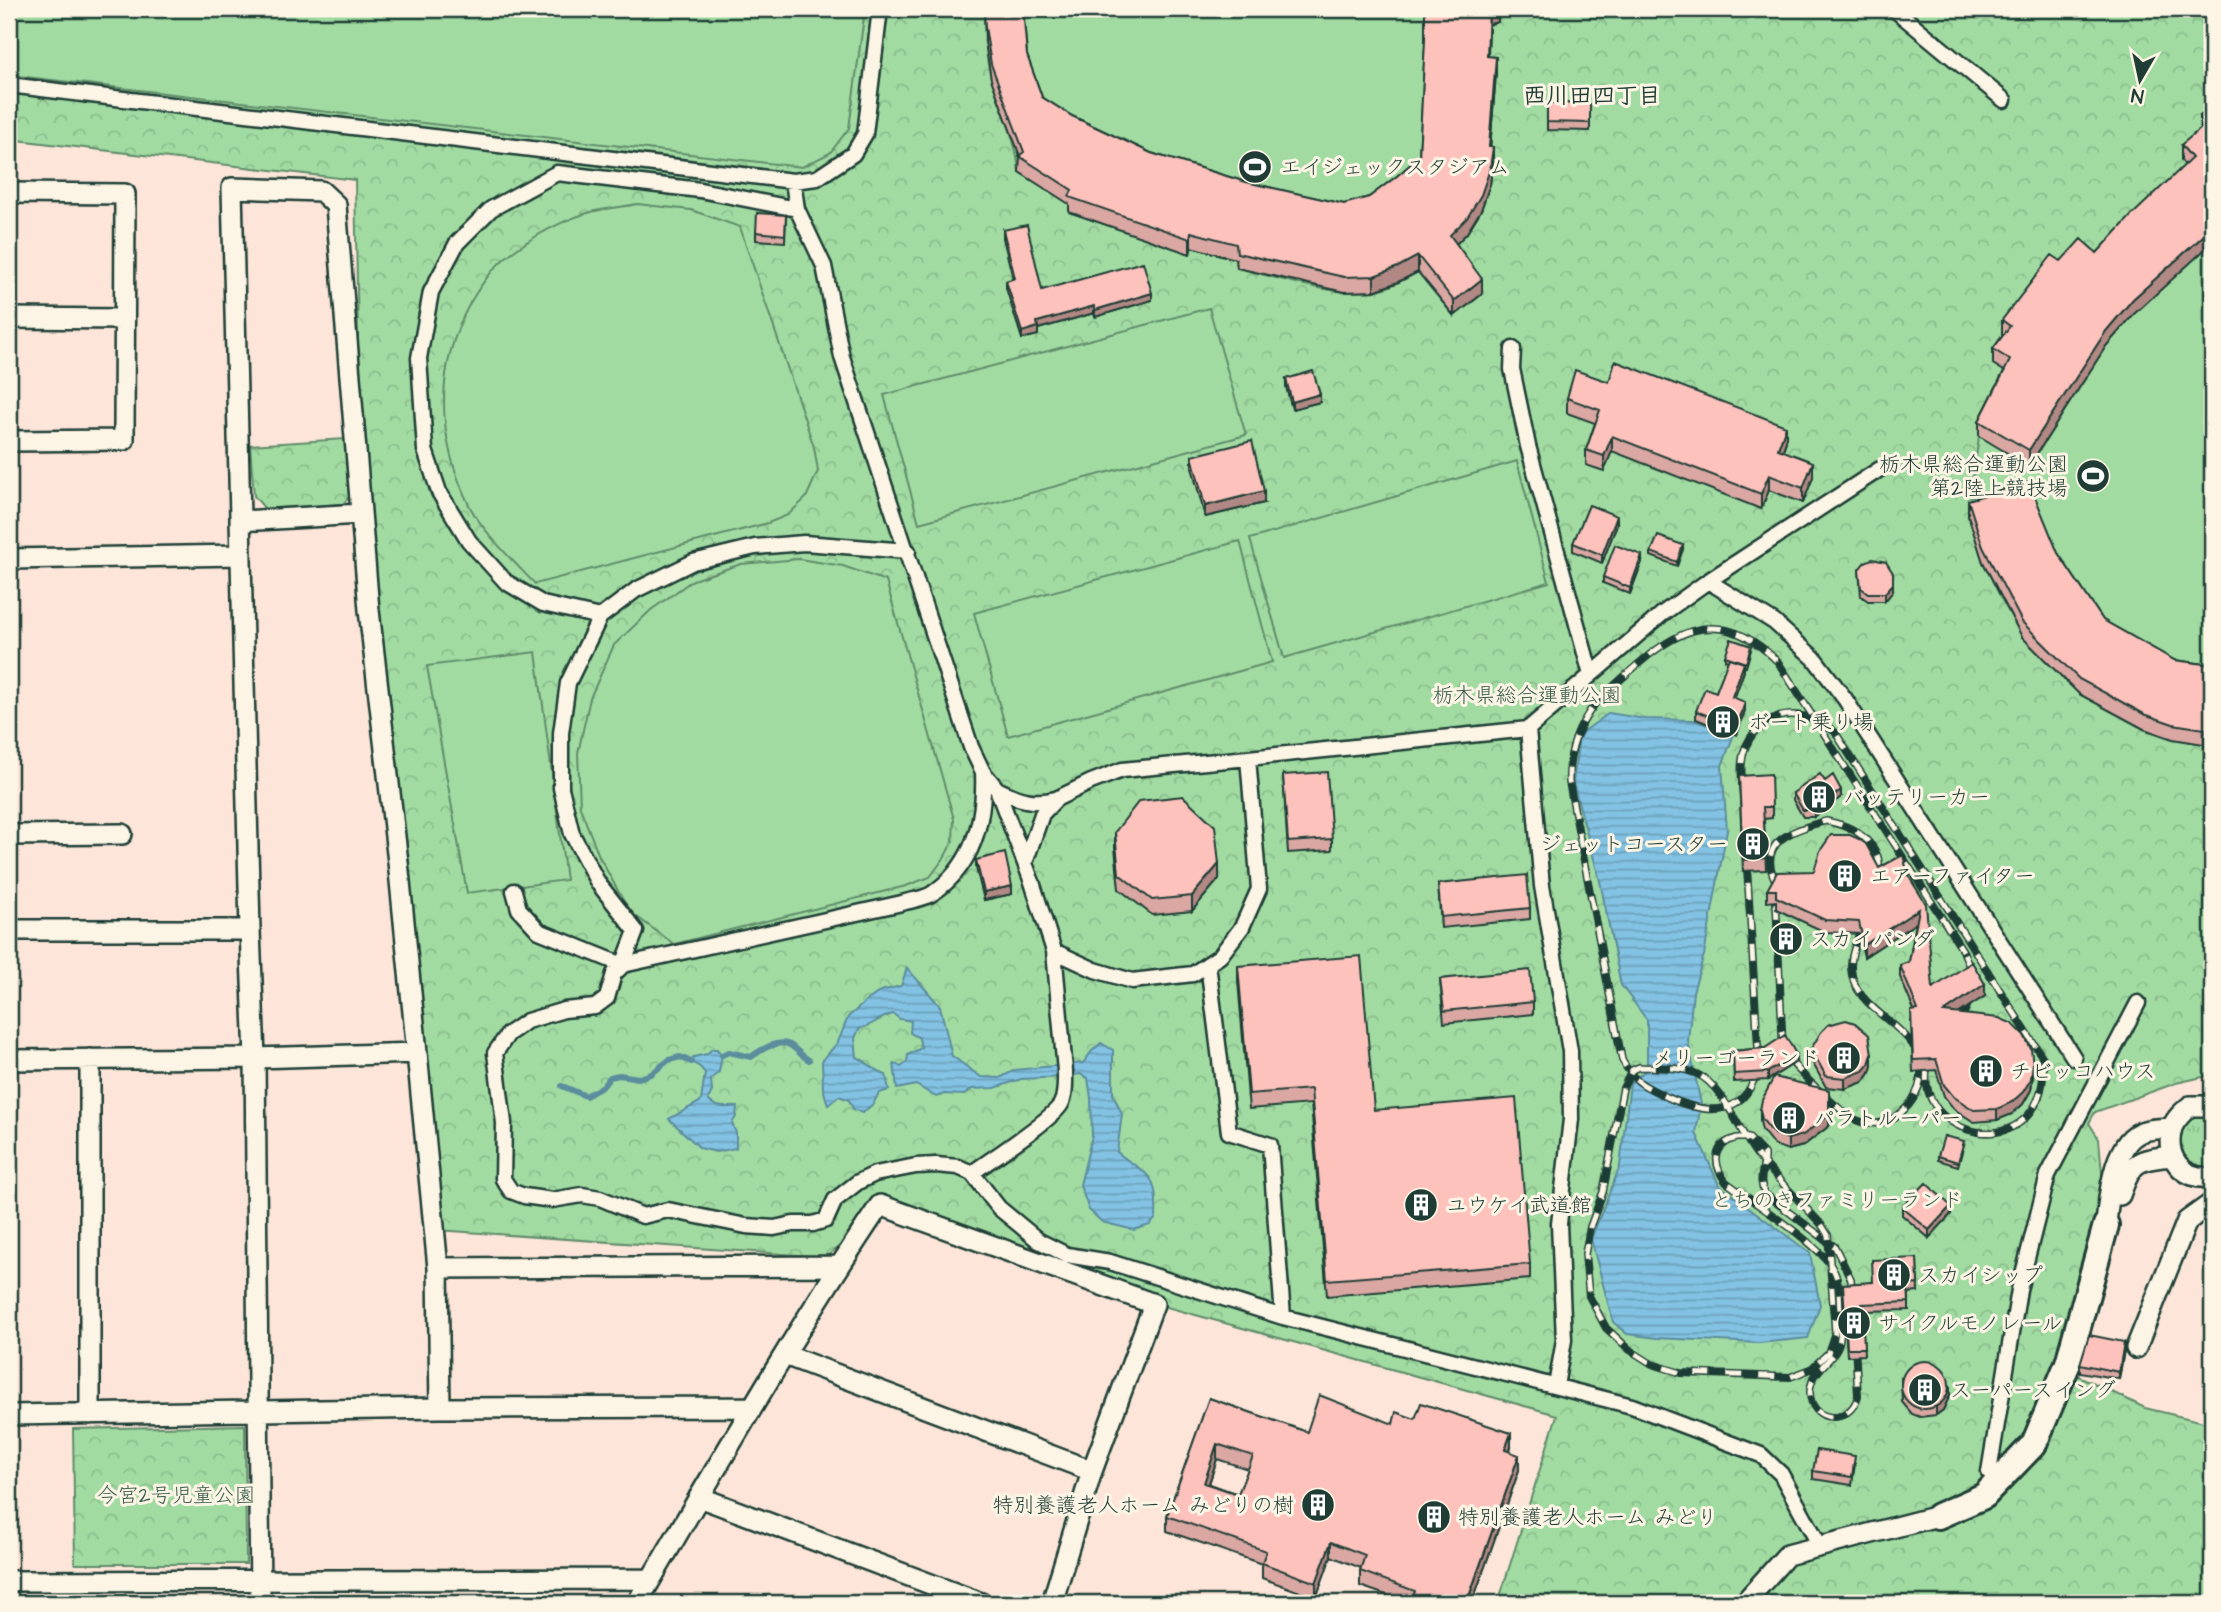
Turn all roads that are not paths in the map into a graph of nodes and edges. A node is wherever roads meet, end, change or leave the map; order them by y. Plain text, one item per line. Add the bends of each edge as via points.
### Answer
1 (880, 9) edge
2 (1894, 9) edge
3 (9, 85) edge
4 (2004, 100) dead end
5 (793, 181) junction
6 (9, 193) edge
7 (797, 209) junction
8 (9, 318) edge
9 (124, 319) junction
10 (1513, 349) dead end
11 (9, 441) edge
12 (1880, 469) dead end
13 (360, 514) junction
14 (240, 521) junction
15 (908, 551) junction
16 (241, 555) junction
17 (9, 559) edge
18 (1709, 581) junction
19 (600, 617) junction
20 (1591, 675) junction
21 (1528, 729) junction
22 (1248, 758) junction
23 (983, 772) junction
24 (996, 789) junction
25 (1056, 799) junction
26 (122, 834) dead end
27 (9, 835) edge
28 (1025, 863) junction
29 (514, 891) dead end
30 (9, 930) edge
31 (250, 930) junction
32 (1054, 951) junction
33 (1209, 964) junction
34 (623, 965) junction
35 (2138, 1003) dead end
36 (417, 1053) junction
37 (255, 1058) junction
38 (2074, 1058) dead end
39 (90, 1059) junction
40 (9, 1060) edge
41 (2212, 1106) edge
42 (2172, 1128) junction
43 (2171, 1156) junction
44 (972, 1173) junction
45 (2209, 1182) edge
46 (2212, 1203) edge
47 (2106, 1225) junction
48 (838, 1266) junction
49 (438, 1268) junction
50 (1283, 1317) junction
51 (2136, 1348) dead end
52 (785, 1355) junction
53 (1556, 1386) junction
54 (752, 1407) junction
55 (440, 1408) junction
56 (258, 1412) junction
57 (90, 1414) junction
58 (9, 1415) edge
59 (1092, 1471) junction
60 (1989, 1472) dead end
61 (699, 1497) junction
62 (1938, 1516) joint
63 (1820, 1546) junction
64 (651, 1580) junction
65 (9, 1581) edge
66 (260, 1581) junction
67 (260, 1603) edge
68 (637, 1603) edge
69 (981, 1603) edge
70 (1052, 1603) edge
71 (1744, 1603) edge

1 - 5 street via 865,134 853,154 832,169 817,178
2 - 4 street
3 - 5 street
5 - 7 street
6 - 9 street via 125,194
7 - 15 street via 824,266 842,357
7 - 19 street via 700,190 557,173 491,209 457,243 431,292 419,358 425,450 439,492 469,541 506,582 544,604
8 - 9 street
9 - 11 street via 124,440
10 - 20 street via 1512,369 1528,446
12 - 18 street
13 - 14 street
13 - 14 street via 336,205 321,191 232,188
13 - 36 street
14 - 16 street
15 - 19 street via 804,543 755,547 693,562 636,590
15 - 23 street
16 - 17 street
16 - 31 street
18 - 20 street
18 - 38 street via 1774,622 1814,658 1845,699
19 - 34 street via 568,683 561,733 561,788 572,834 598,883 636,931
20 - 21 street
21 - 22 street
21 - 53 street via 1542,886 1570,1051 1571,1119 1559,1224 1564,1340
22 - 25 street via 1122,770
22 - 33 street via 1259,889 1242,927
23 - 24 street
23 - 34 street via 984,792 971,852 931,895
24 - 25 street via 1023,801
24 - 28 street
25 - 28 street via 1042,814
26 - 27 street
28 - 32 street
29 - 34 street via 519,909 539,931
30 - 31 street
31 - 37 street
32 - 33 street via 1132,981 1193,975
32 - 44 street via 1065,1071 1060,1105
33 - 50 street via 1229,1132 1270,1145
34 - 44 street via 614,974 607,998 595,1007 542,1015 500,1043 495,1054 503,1110 502,1179 511,1191 552,1200 582,1195 600,1198 643,1216 668,1210 774,1228 826,1220 835,1200 874,1174 936,1165
35 - 60 street via 2048,1175 2019,1290
36 - 37 street
36 - 49 street
37 - 39 street
37 - 56 street
39 - 40 street
39 - 57 street
41 - 42 street via 2190,1106
42 - 43 street
42 - 47 street via 2138,1133 2126,1143 2113,1174
43 - 45 street via 2185,1173
43 - 47 street via 2136,1163 2128,1171
44 - 50 street via 999,1208 1040,1241 1067,1255 1110,1262
46 - 51 street via 2187,1221
47 - 62 street via 2068,1363 2034,1444 1984,1496
48 - 49 street
48 - 52 street
48 - 59 street via 880,1205 1154,1304
49 - 55 street
50 - 53 street
52 - 54 street
52 - 59 street
53 - 63 street via 1632,1406 1761,1455 1781,1474
54 - 55 street
54 - 61 street
55 - 56 street
56 - 57 street
56 - 66 street
57 - 58 street
59 - 70 street
61 - 64 street
61 - 69 street
62 - 63 street
63 - 71 street via 1787,1555
64 - 66 street
64 - 68 street
65 - 66 street
66 - 67 street

